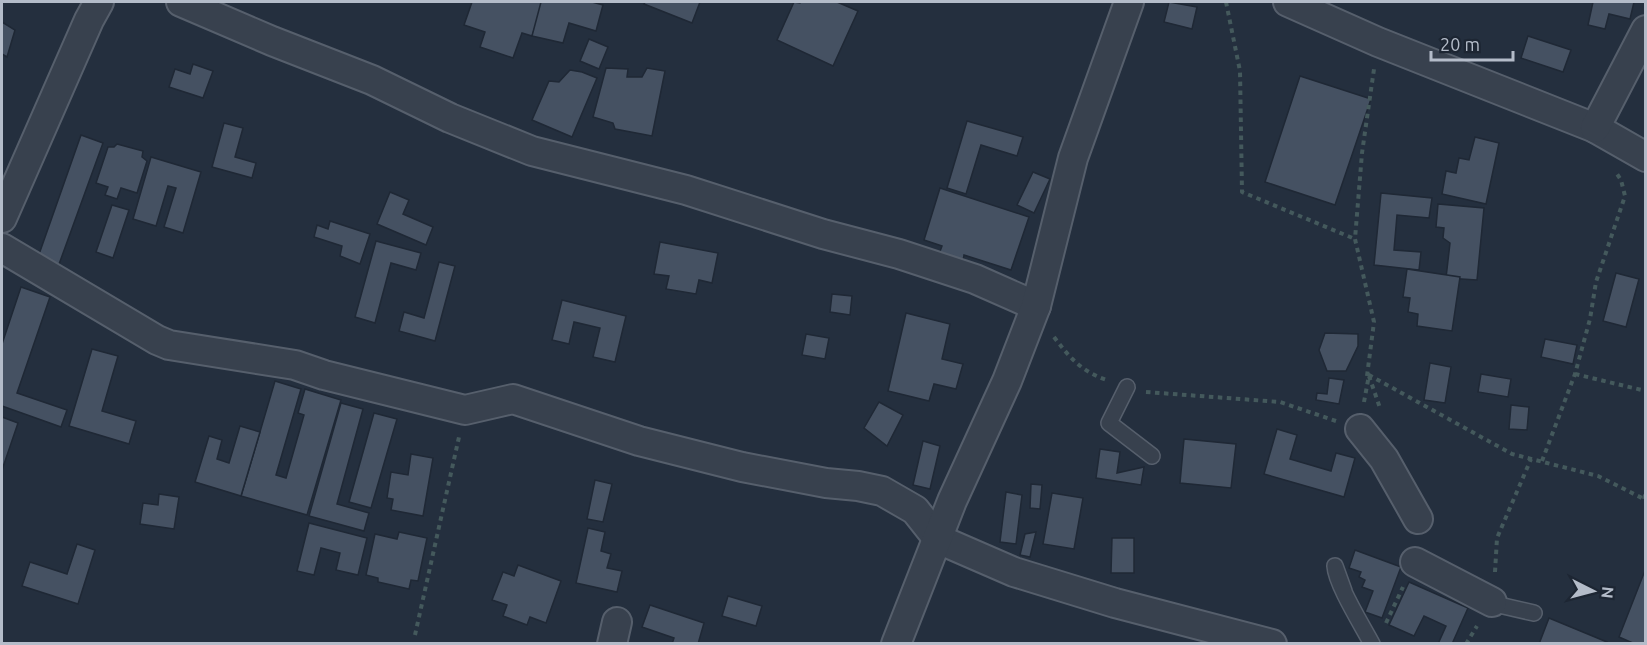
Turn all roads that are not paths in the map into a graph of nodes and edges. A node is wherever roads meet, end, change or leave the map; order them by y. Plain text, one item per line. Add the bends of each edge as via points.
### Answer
1 (99, 2) edge
2 (181, 2) edge
3 (1130, 2) edge
4 (1287, 2) edge
5 (1646, 30) edge
6 (1595, 128) junction
7 (1646, 157) edge
8 (2, 218) edge
9 (2, 248) edge
10 (1036, 306) junction
11 (1127, 387) road end
12 (1360, 429) road end
13 (1152, 456) dead end
14 (1418, 519) dead end
15 (938, 539) junction
16 (1415, 562) dead end
17 (1344, 591) dead end
18 (1492, 602) joint
19 (1534, 613) dead end
20 (896, 644) edge
21 (1272, 644) edge
22 (1372, 644) edge

1 - 8 street
2 - 10 street via 532,151 686,190 899,254 975,279
3 - 10 street via 1072,158
4 - 6 street
5 - 6 street
6 - 7 street
9 - 15 street via 169,345 295,365 465,410 513,399 639,441 742,467 882,491 915,510
10 - 15 street
11 - 13 lane via 1109,423
12 - 14 street via 1384,459
15 - 20 street
15 - 21 street via 1014,572
16 - 18 street
17 - 22 lane
18 - 19 lane

